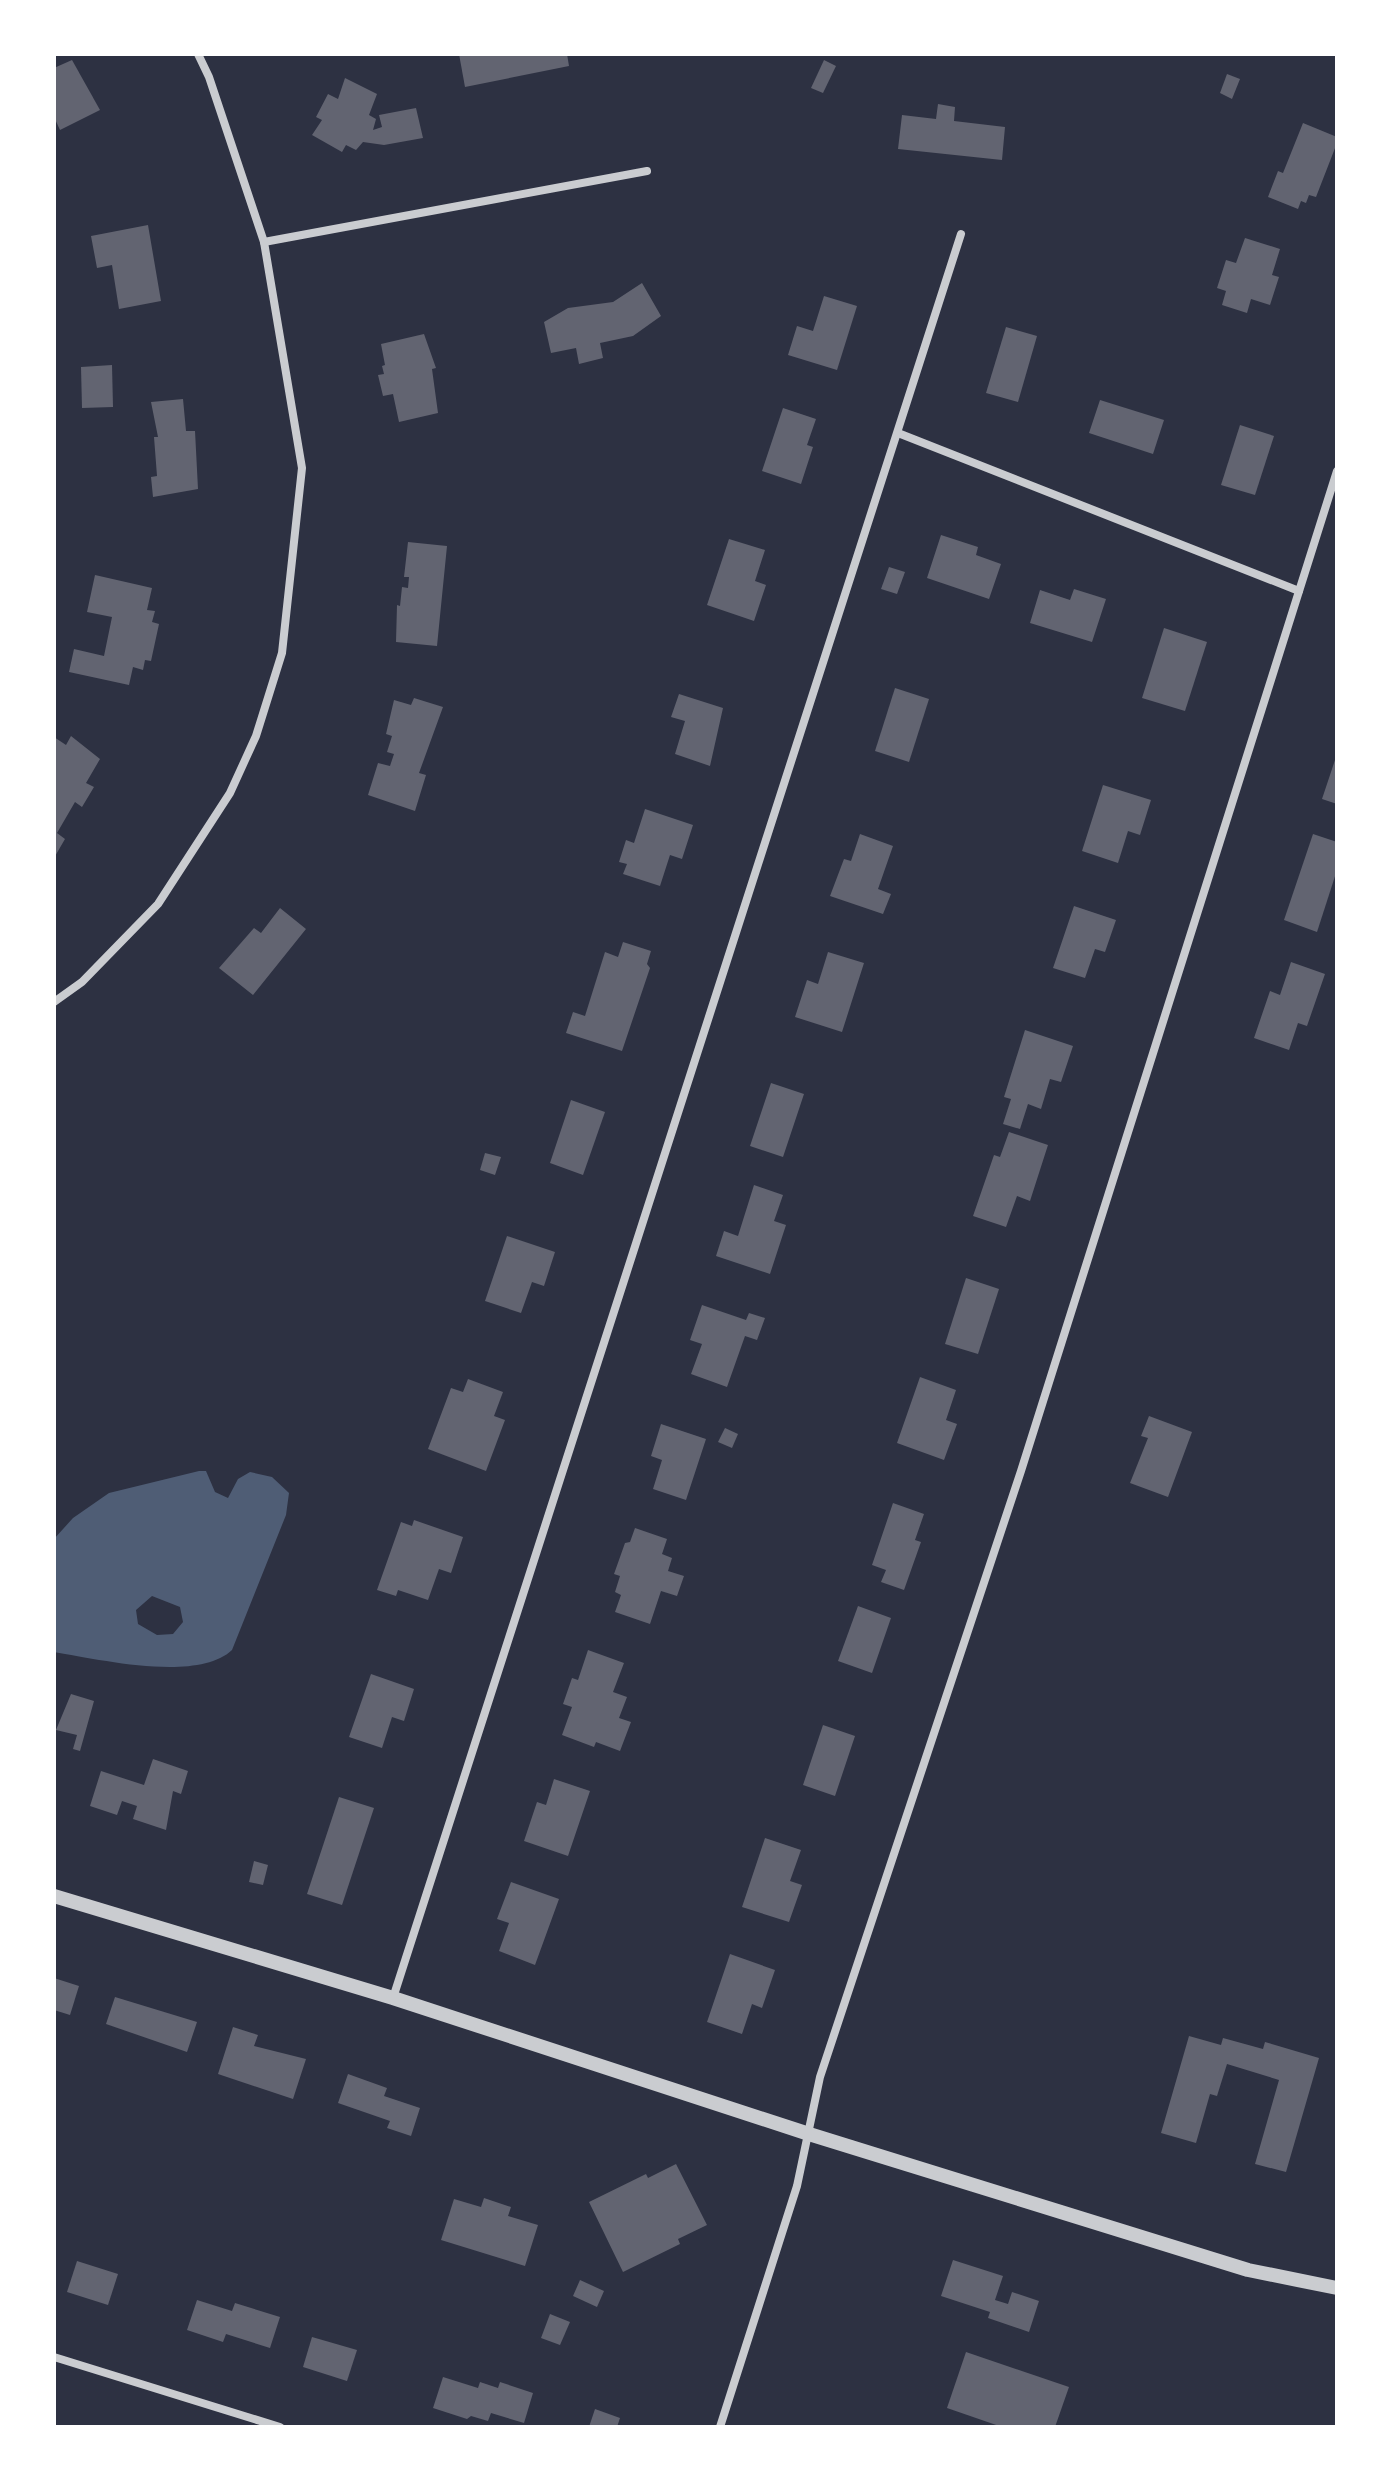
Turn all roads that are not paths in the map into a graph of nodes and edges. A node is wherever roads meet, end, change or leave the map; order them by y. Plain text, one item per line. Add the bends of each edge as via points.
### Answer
1 (198, 54) edge
2 (647, 171) dead end
3 (961, 234) dead end
4 (264, 242) junction
5 (898, 433) junction
6 (1337, 471) edge
7 (1299, 591) junction
8 (54, 1002) edge
9 (54, 1896) edge
10 (393, 1998) junction
11 (809, 2134) junction
12 (1337, 2288) edge
13 (54, 2357) edge
14 (280, 2427) edge
15 (720, 2427) edge

1 - 4 street
2 - 4 street
3 - 5 street
4 - 8 street via 302,468 282,653 256,736 230,793 166,891 82,982
5 - 7 street
5 - 10 street
6 - 7 street
7 - 11 street via 1021,1471 820,2077
9 - 10 street
10 - 11 street
11 - 12 street via 1248,2270
11 - 15 street
13 - 14 street

